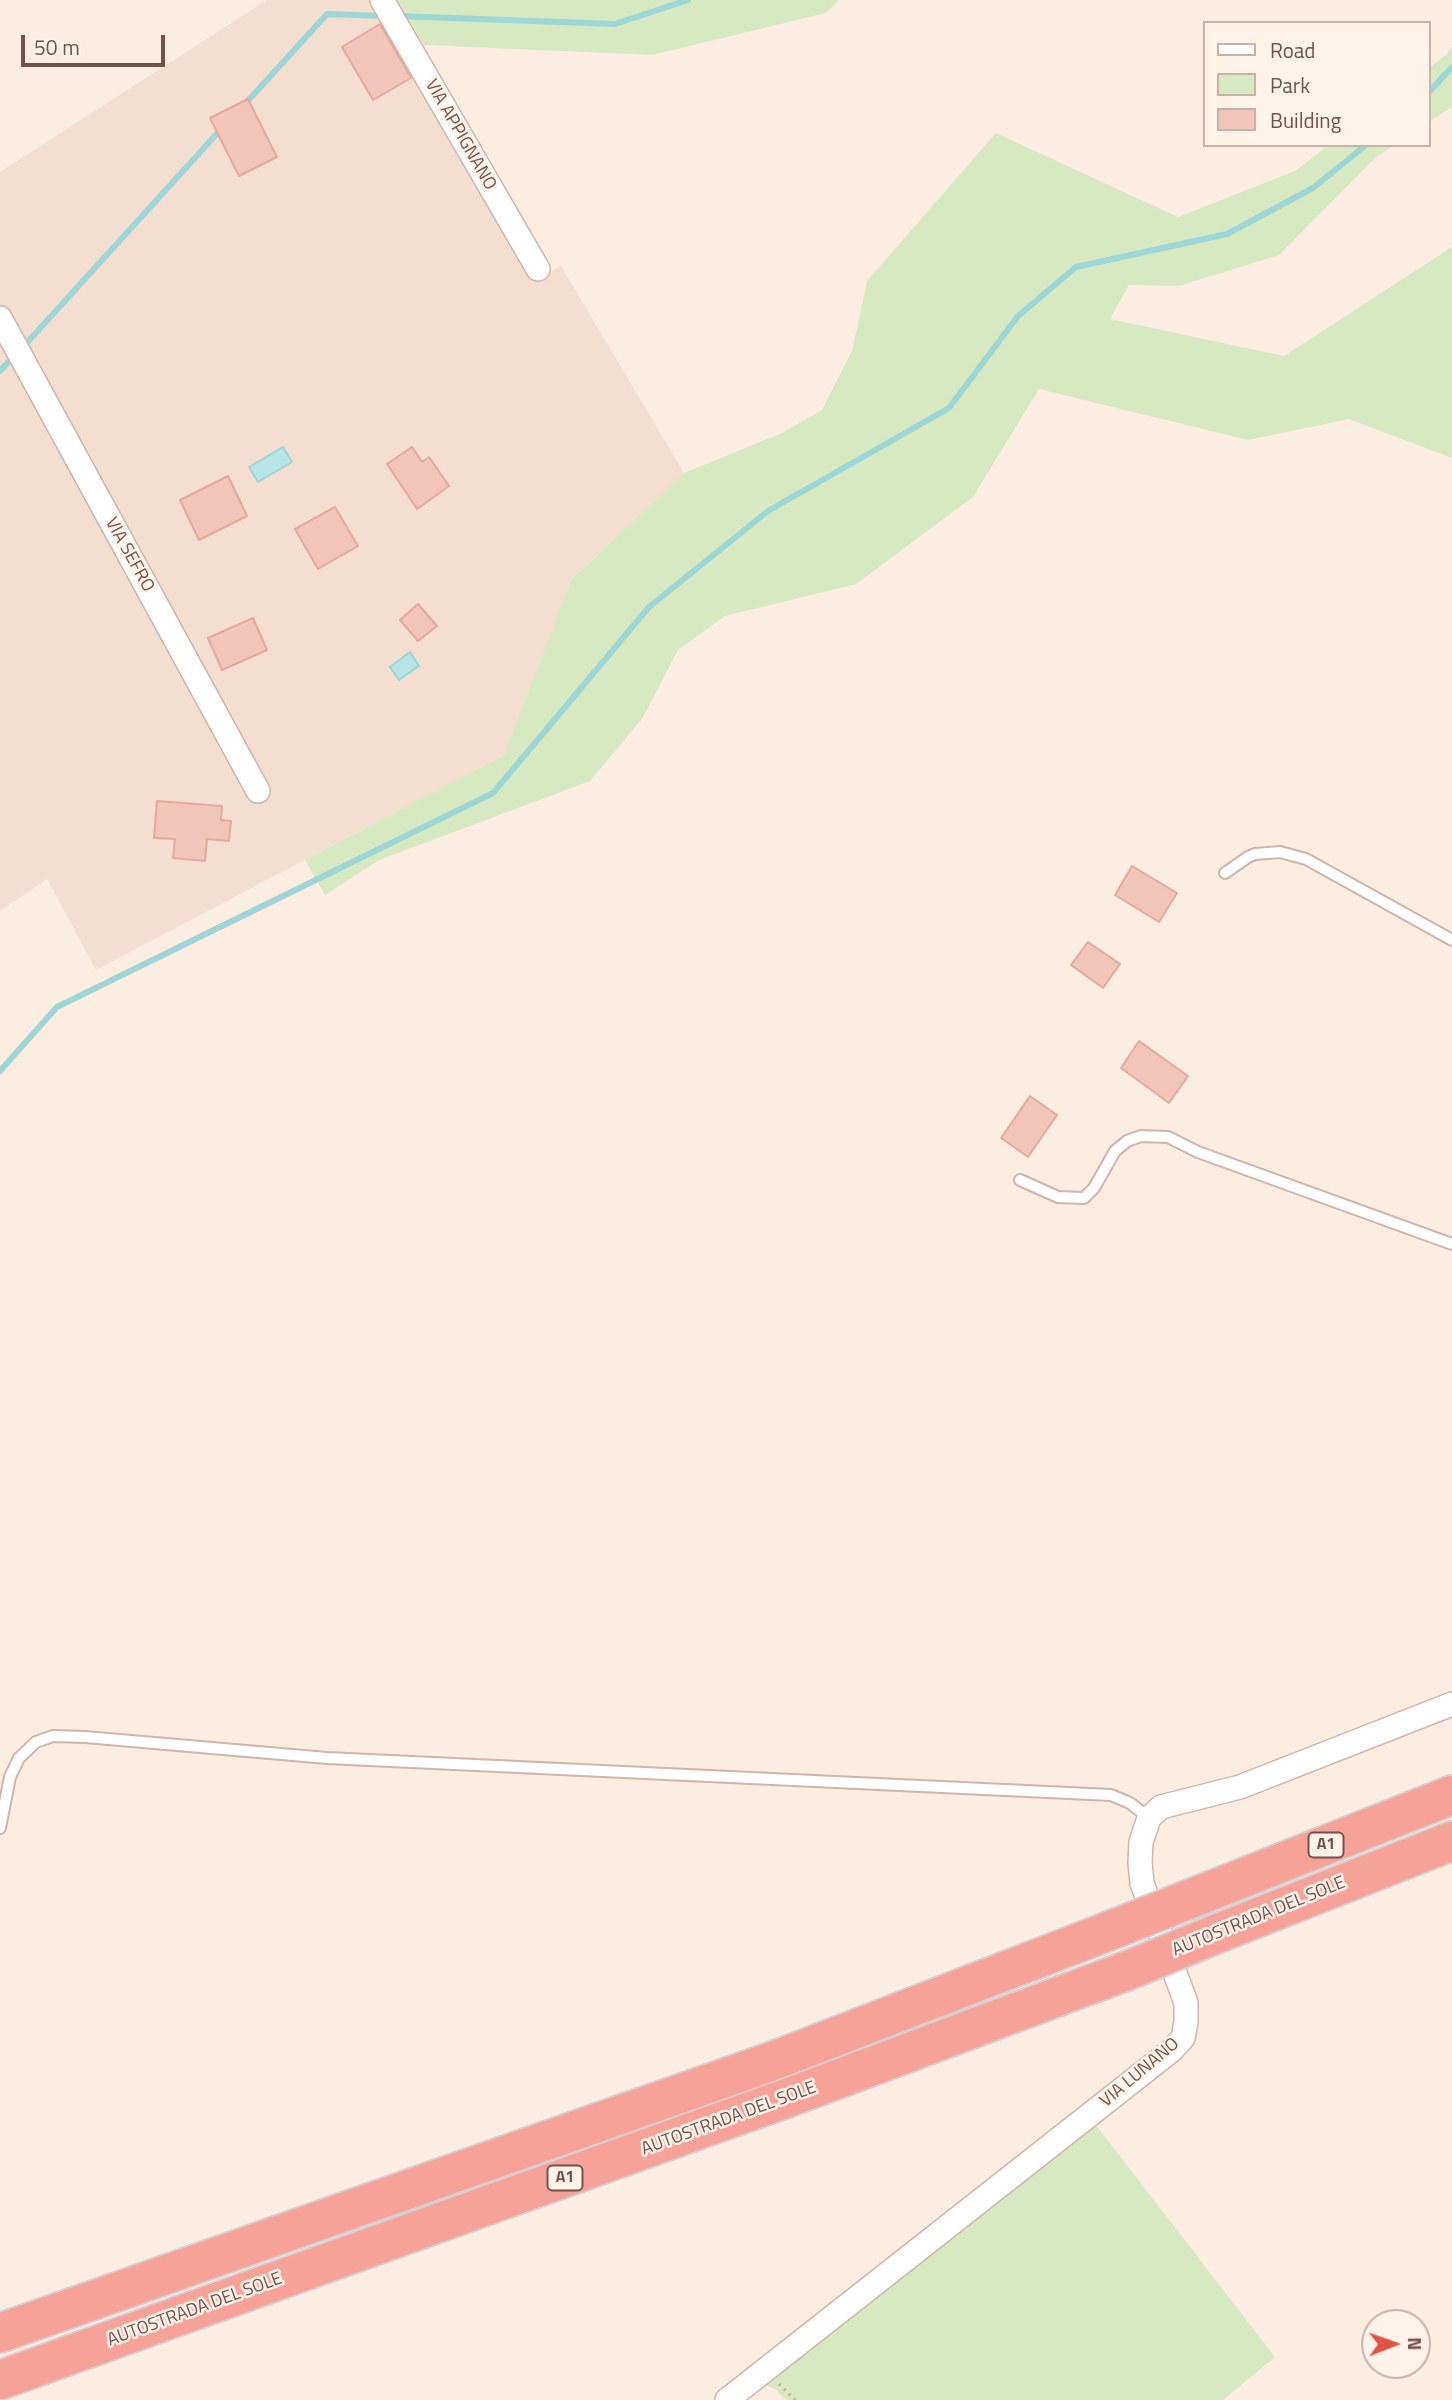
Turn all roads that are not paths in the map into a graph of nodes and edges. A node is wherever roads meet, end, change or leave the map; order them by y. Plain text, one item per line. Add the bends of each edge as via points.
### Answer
1 (383, 0) edge
2 (538, 270) dead end
3 (0, 318) edge
4 (258, 792) dead end
5 (1225, 873) dead end
6 (1452, 940) edge
7 (1020, 1180) dead end
8 (1452, 1244) edge
9 (1452, 1704) edge
10 (1452, 1795) edge
11 (1149, 1818) junction
12 (0, 1828) edge
13 (1452, 1841) edge
14 (0, 2333) edge
15 (0, 2380) edge
16 (727, 2400) edge

1 - 2 street, VIA APPIGNANO
3 - 4 street, VIA SEFRO
5 - 6 lane via 1255,854 1280,852 1306,859
7 - 8 lane via 1058,1197 1084,1198 1115,1151 1127,1141 1142,1136 1168,1137
9 - 11 street via 1240,1787 1161,1807
10 - 14 highway, A1, bridge via 774,2061
11 - 12 lane via 1111,1795 327,1758 53,1736 36,1742 19,1758 10,1777
11 - 16 street, VIA LUNANO via 1141,1842 1142,1883 1186,2003 1183,2038
13 - 15 highway, AUTOSTRADA DEL SOLE / A1, bridge via 1129,1970 787,2098

